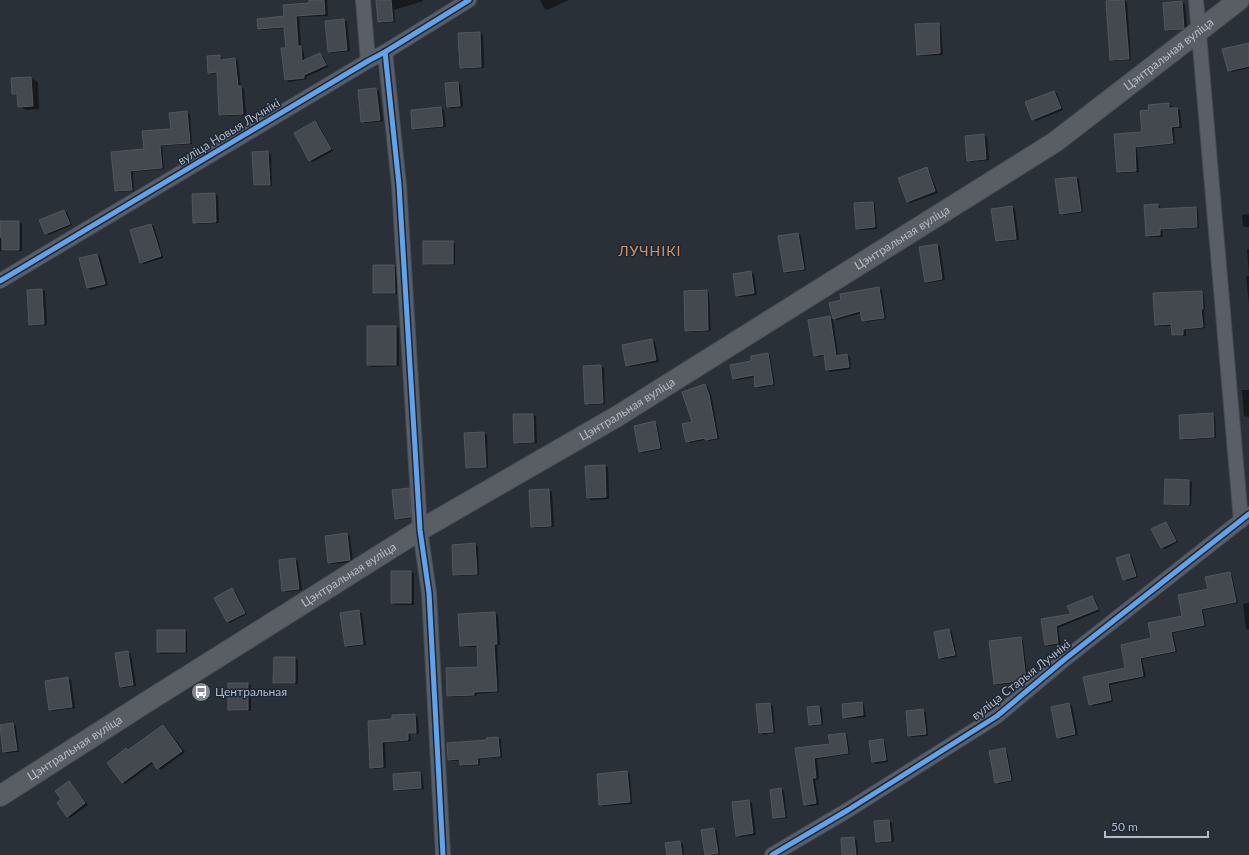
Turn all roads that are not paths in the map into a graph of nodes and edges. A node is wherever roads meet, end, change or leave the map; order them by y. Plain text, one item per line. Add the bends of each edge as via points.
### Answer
1 (363, 0) edge
2 (469, 0) edge
3 (1196, 0) edge
4 (1239, 0) edge
5 (1198, 32) junction
6 (385, 52) junction
7 (368, 61) junction
8 (0, 281) edge
9 (1245, 518) edge
10 (420, 530) junction
11 (0, 796) edge
12 (443, 855) edge
13 (772, 855) edge

1 - 7 street
2 - 6 street, вуліца Новыя Лучнікі
3 - 5 street
4 - 5 main road, Цэнтральная вуліца
5 - 9 street
5 - 10 main road, Цэнтральная вуліца via 1056,142 616,417
6 - 7 street, вуліца Новыя Лучнікі
6 - 10 street via 399,185
7 - 8 street, вуліца Новыя Лучнікі
9 - 13 street, вуліца Старыя Лучнікі via 1065,659 997,716
10 - 11 main road, Цэнтральная вуліца
10 - 12 street via 429,593

